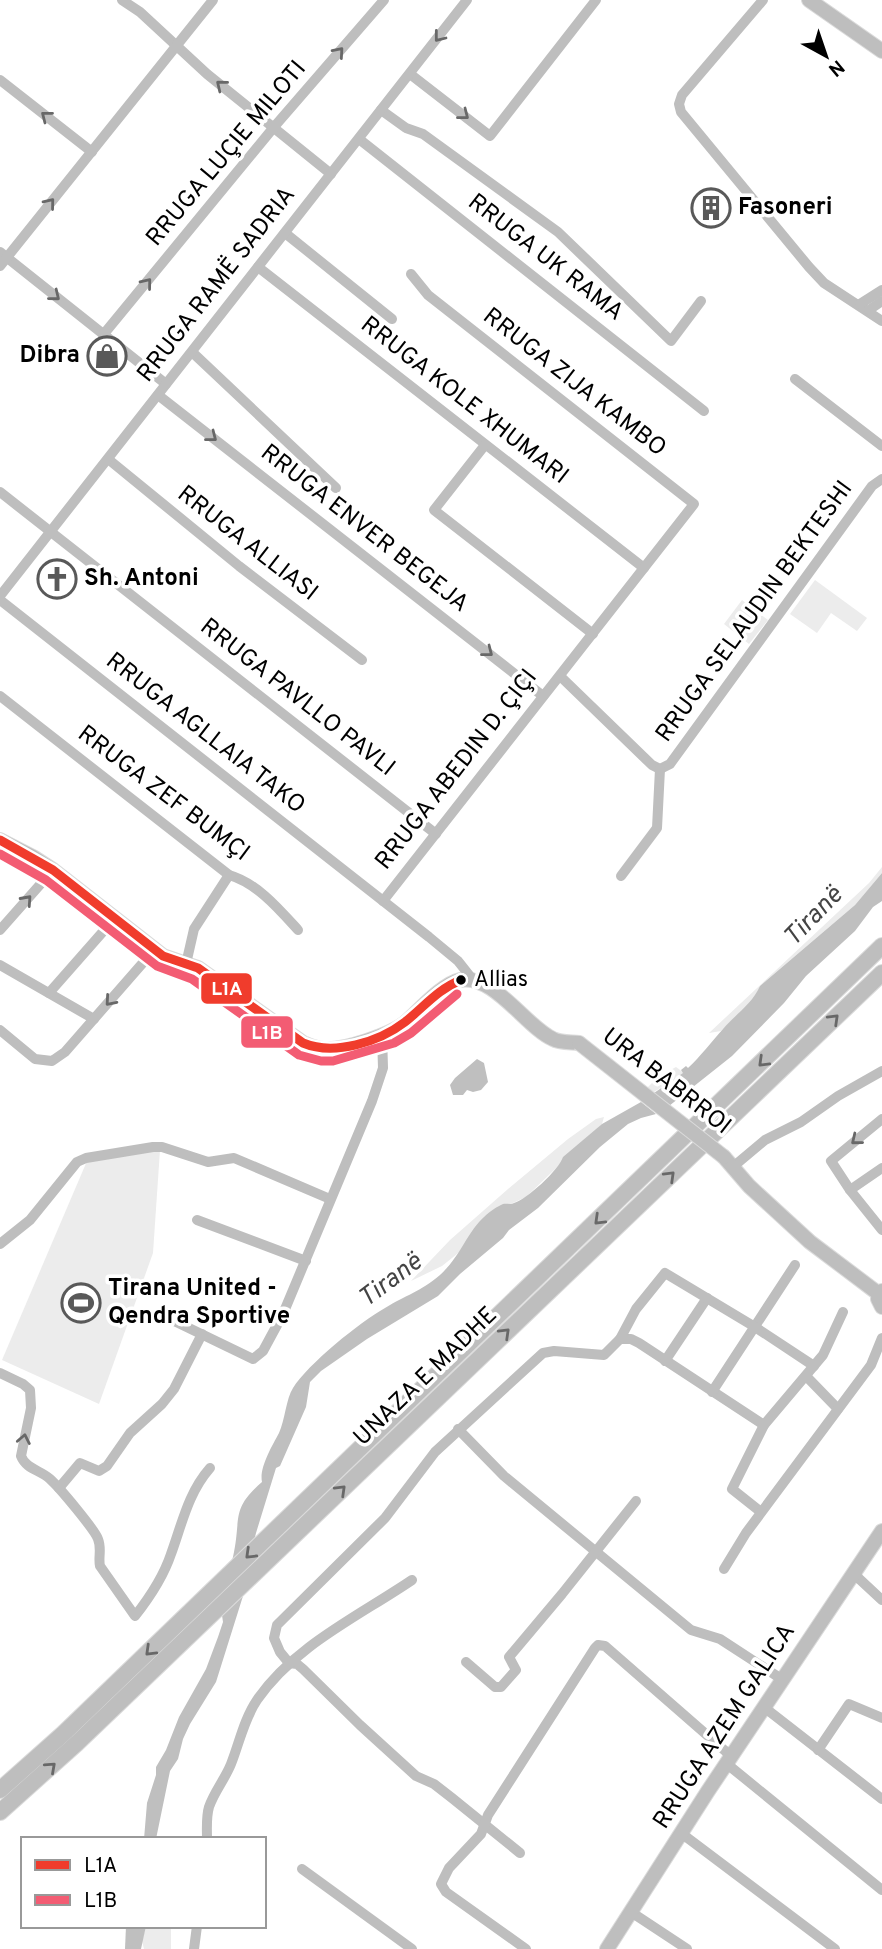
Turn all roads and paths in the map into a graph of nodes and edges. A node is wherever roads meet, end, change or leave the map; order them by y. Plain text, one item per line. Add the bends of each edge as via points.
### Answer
1 (122, 0) edge
2 (213, 0) edge
3 (467, 0) edge
4 (596, 0) edge
5 (763, 0) edge
6 (808, 0) edge
7 (380, 1) edge
8 (176, 46) junction
9 (882, 51) edge
10 (410, 74) junction
11 (0, 80) edge
12 (381, 110) junction
13 (274, 127) junction
14 (359, 139) junction
15 (92, 152) junction
16 (331, 174) junction
17 (285, 233) junction
18 (4, 254) edge
19 (0, 266) edge
20 (258, 267) junction
21 (411, 274) dead end
22 (882, 290) edge
23 (701, 301) dead end
24 (882, 301) edge
25 (865, 307) junction
26 (392, 319) dead end
27 (882, 321) edge
28 (103, 335) junction
29 (192, 352) junction
30 (795, 379) dead end
31 (166, 384) junction
32 (158, 395) junction
33 (705, 411) dead end
34 (485, 445) junction
35 (882, 446) edge
36 (107, 459) junction
37 (882, 479) edge
38 (337, 488) dead end
39 (0, 492) edge
40 (694, 504) joint
41 (51, 531) junction
42 (644, 568) junction
43 (0, 598) edge
44 (593, 634) junction
45 (362, 660) dead end
46 (559, 676) junction
47 (0, 696) edge
48 (543, 696) junction
49 (660, 769) junction
50 (436, 834) junction
51 (0, 841) edge
52 (53, 870) junction
53 (229, 875) junction
54 (621, 876) dead end
55 (383, 901) junction
56 (115, 918) junction
57 (0, 930) edge
58 (298, 930) dead end
59 (882, 946) edge
60 (155, 950) junction
61 (186, 964) junction
62 (0, 965) edge
63 (882, 973) edge
64 (473, 980) junction
65 (49, 993) junction
66 (94, 1019) junction
67 (0, 1030) edge
68 (382, 1035) junction
69 (579, 1043) joint
70 (882, 1071) edge
71 (882, 1119) edge
72 (729, 1161) junction
73 (882, 1168) edge
74 (850, 1190) junction
75 (330, 1199) junction
76 (197, 1220) dead end
77 (882, 1230) edge
78 (0, 1244) edge
79 (306, 1261) junction
80 (795, 1265) dead end
81 (881, 1297) edge
82 (707, 1298) junction
83 (843, 1311) dead end
84 (166, 1317) dead end
85 (755, 1327) junction
86 (202, 1334) junction
87 (882, 1338) edge
88 (621, 1339) junction
89 (665, 1361) junction
90 (814, 1366) junction
91 (0, 1373) edge
92 (806, 1376) junction
93 (712, 1392) junction
94 (838, 1409) junction
95 (764, 1425) junction
96 (458, 1429) junction
97 (210, 1468) dead end
98 (59, 1488) junction
99 (636, 1501) dead end
100 (761, 1512) junction
101 (882, 1531) edge
102 (596, 1552) junction
103 (724, 1569) dead end
104 (854, 1574) junction
105 (412, 1580) dead end
106 (882, 1600) edge
107 (466, 1662) dead end
108 (289, 1663) junction
109 (783, 1680) junction
110 (765, 1708) junction
111 (882, 1718) edge
112 (818, 1750) junction
113 (729, 1760) junction
114 (0, 1790) edge
115 (882, 1799) edge
116 (0, 1812) edge
117 (485, 1824) junction
118 (681, 1833) junction
119 (206, 1837) edge
120 (520, 1853) dead end
121 (302, 1869) dead end
122 (882, 1890) edge
123 (631, 1912) junction
124 (197, 1928) edge
125 (409, 1948) edge
126 (194, 1949) edge
127 (526, 1949) edge
128 (607, 1949) edge
129 (687, 1949) edge
130 (835, 1949) edge

1 - 8 street
2 - 8 street
3 -> 10 street, RRUGA RAMË SADRIA
10 -> 4 street via 491,136
5 - 25 street via 682,94 681,112 824,283
6 - 9 main road
13 -> 7 street, RRUGA LUÇIE MILOTI
13 -> 8 street
8 - 15 street
10 - 12 street, RRUGA RAMË SADRIA
15 -> 11 street
12 - 14 street, RRUGA RAMË SADRIA
12 - 23 street via 423,134 551,226 671,341
13 - 16 street
28 -> 13 street, RRUGA LUÇIE MILOTI
14 - 16 street, RRUGA RAMË SADRIA
14 - 33 street, RRUGA UK RAMA
18 -> 15 street
16 - 17 street, RRUGA RAMË SADRIA
17 - 20 street, RRUGA RAMË SADRIA
17 - 26 street
18 - 19 street
18 -> 28 street
20 - 29 street, RRUGA RAMË SADRIA
20 - 34 street, RRUGA KOLE XHUMARI
21 - 40 street, RRUGA ZIJA KAMBO via 428,295
22 - 25 street
24 - 25 street
25 - 27 street
28 - 31 street
29 - 31 street, RRUGA RAMË SADRIA
29 - 38 street
30 - 35 street
31 - 32 street, RRUGA RAMË SADRIA
32 - 36 street, RRUGA RAMË SADRIA
32 -> 48 street, RRUGA ENVER BEGEJA
34 - 42 street, RRUGA KOLE XHUMARI
34 - 44 street via 434,510
36 - 41 street, RRUGA RAMË SADRIA
36 - 45 street, RRUGA ALLIASI
37 - 49 street, RRUGA SELAUDIN BEKTESHI via 872,486 670,764
39 - 41 street, RRUGA PAVLLO PAVLI
40 - 42 street, RRUGA ABEDIN D. ÇIÇI
41 - 43 street, RRUGA RAMË SADRIA
41 - 50 street, RRUGA PAVLLO PAVLI
42 - 44 street, RRUGA ABEDIN D. ÇIÇI
43 - 55 street, RRUGA AGLLAIA TAKO
44 - 46 street, RRUGA ABEDIN D. ÇIÇI
46 - 48 street, RRUGA ABEDIN D. ÇIÇI
46 - 49 street, RRUGA SELAUDIN BEKTESHI
47 - 53 street, RRUGA ZEF BUMÇI
48 - 50 street, RRUGA ABEDIN D. ÇIÇI
49 - 54 street, RRUGA SELAUDIN BEKTESHI via 657,828
50 - 55 street, RRUGA ABEDIN D. ÇIÇI
51 - 52 main road
52 - 56 main road
57 -> 52 street
53 - 58 street, RRUGA ZEF BUMÇI via 255,888
53 - 61 street via 194,929
55 - 64 street, RRUGA ABEDIN D. ÇIÇI via 458,961
56 - 60 main road
56 - 65 street
59 -> 114 highway
60 - 61 main road
60 -> 66 street
61 - 68 main road via 205,972 313,1047 332,1049
62 - 65 street
116 -> 63 highway, UNAZA E MADHE
64 - 68 main road via 449,985 403,1024
64 - 69 main road, RRUGA ABEDIN D. ÇIÇI via 553,1040
65 - 66 street
66 - 67 street via 65,1052 44,1062 28,1055
68 - 75 street via 381,1078
69 - 72 main road, URA BABRROI, bridge
70 - 72 street
71 -> 74 street via 831,1161
72 - 81 main road via 749,1186 810,1242
73 - 74 street
74 - 77 street
75 - 78 street via 234,1158 208,1161 153,1147 77,1162 30,1220
75 - 79 street
76 - 79 street
79 - 86 street via 259,1357 253,1359
80 - 85 street
82 - 85 street
82 - 88 street via 664,1273 636,1309
82 - 89 street
83 - 90 street
84 - 86 street
85 - 90 street
85 - 93 street
86 - 98 street via 174,1389 130,1433 107,1466 99,1471 80,1463
87 - 94 street via 871,1365
88 - 89 street via 631,1339
88 - 96 street via 604,1355 543,1353
89 - 93 street
90 - 92 street
98 -> 91 street via 24,1462 30,1390
92 - 94 street
92 - 95 street
93 - 95 street
94 - 100 street
95 - 100 street via 732,1489
96 - 102 street via 498,1471
96 - 108 street via 425,1462 384,1518 277,1625 274,1638
97 - 98 street via 188,1504 160,1582 135,1616 100,1566 96,1534
99 - 102 street
100 - 103 street
101 - 104 main road, RRUGA AZEM GALICA
102 - 107 street via 509,1657 516,1670 501,1687
102 - 109 street via 691,1630 720,1640
104 - 106 street
104 - 109 main road, RRUGA AZEM GALICA
105 - 108 street
108 - 117 street via 303,1669 416,1776 434,1784
108 - 119 street via 250,1713 208,1810
109 - 110 main road, RRUGA AZEM GALICA
110 - 112 street
110 - 113 main road, RRUGA AZEM GALICA
111 - 112 street via 849,1704
112 - 115 street
113 - 117 street via 637,1673 598,1645
113 - 118 main road, RRUGA AZEM GALICA
113 - 122 street
117 - 120 street
117 - 127 street via 441,1884
118 - 123 main road, RRUGA AZEM GALICA
118 - 130 street
121 - 125 street
123 - 128 main road, RRUGA AZEM GALICA
123 - 129 street
124 - 126 street

